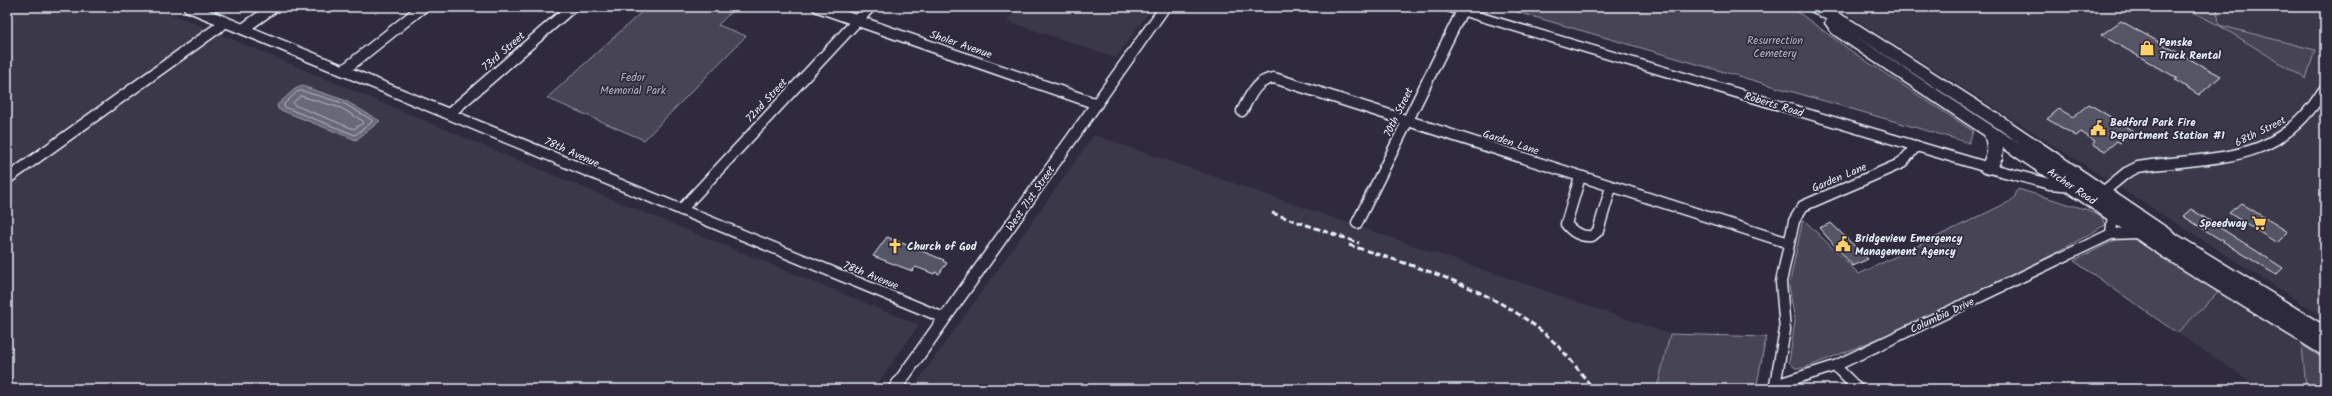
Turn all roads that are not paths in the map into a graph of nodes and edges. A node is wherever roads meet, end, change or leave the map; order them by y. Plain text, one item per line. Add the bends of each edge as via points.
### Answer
1 (190, 7) edge
2 (274, 7) edge
3 (423, 7) edge
4 (572, 7) edge
5 (818, 7) edge
6 (870, 7) edge
7 (1166, 7) edge
8 (1448, 7) edge
9 (1462, 11) junction
10 (1819, 11) edge
11 (857, 20) junction
12 (226, 22) junction
13 (243, 29) junction
14 (344, 70) junction
15 (2323, 91) dead end
16 (1097, 104) junction
17 (1242, 111) dead end
18 (450, 113) junction
19 (1407, 121) junction
20 (1990, 132) junction
21 (1916, 146) junction
22 (1988, 168) junction
23 (1580, 177) junction
24 (7, 179) edge
25 (2073, 186) junction
26 (1611, 187) junction
27 (2103, 192) junction
28 (681, 210) junction
29 (2114, 214) junction
30 (1357, 223) dead end
31 (2139, 232) junction
32 (2110, 234) junction
33 (1789, 243) junction
34 (944, 318) junction
35 (2325, 334) edge
36 (2325, 350) edge
37 (1835, 366) junction
38 (1774, 387) edge
39 (894, 389) edge
40 (1858, 389) edge

1 - 12 street, 78th Avenue
2 - 13 street
3 - 14 street
4 - 18 street, 73rd Street
5 - 11 street, Sholer Avenue
6 - 11 street, 72nd Street
7 - 16 street, West 71st Street
8 - 9 street, Roberts Road
9 - 19 street, 70th Street
9 - 21 street, Roberts Road
10 - 20 main road, Archer Road via 1838,31
10 - 27 main road, Archer Road via 1846,23
11 - 16 street, Sholer Avenue
11 - 28 street, 72nd Street
12 - 13 street, 78th Avenue
12 - 24 street
13 - 14 street, 78th Avenue
14 - 18 street, 78th Avenue
15 - 27 street, 68th Street via 2315,106 2290,131 2245,153 2203,162 2138,168 2126,173
16 - 34 street, West 71st Street
17 - 19 street, Garden Lane via 1259,83 1265,78 1274,78
18 - 28 street, 78th Avenue
19 - 23 street, Garden Lane
19 - 30 street, 70th Street
20 - 22 main road via 1996,146 1996,154
20 - 25 main road, Archer Road
21 - 22 street, Roberts Road
21 - 33 street, Garden Lane via 1902,163 1803,206 1794,221
22 - 25 street, Roberts Road via 2049,184
23 - 26 street, Garden Lane
23 - 26 street via 1566,224 1570,230 1585,237 1592,236 1598,231
25 - 27 street, Roberts Road
25 - 29 main road, Archer Road
26 - 33 street, Garden Lane
27 - 35 main road, Archer Road via 2174,241
28 - 34 street, 78th Avenue
29 - 31 main road, Archer Road
29 - 32 street
31 - 32 street, Columbia Drive
31 - 36 main road, Archer Road
32 - 37 street, Columbia Drive
33 - 38 street, Garden Lane via 1781,292 1786,319 1785,330
34 - 39 street, West 71st Street
37 - 38 street, Columbia Drive
37 - 40 street

